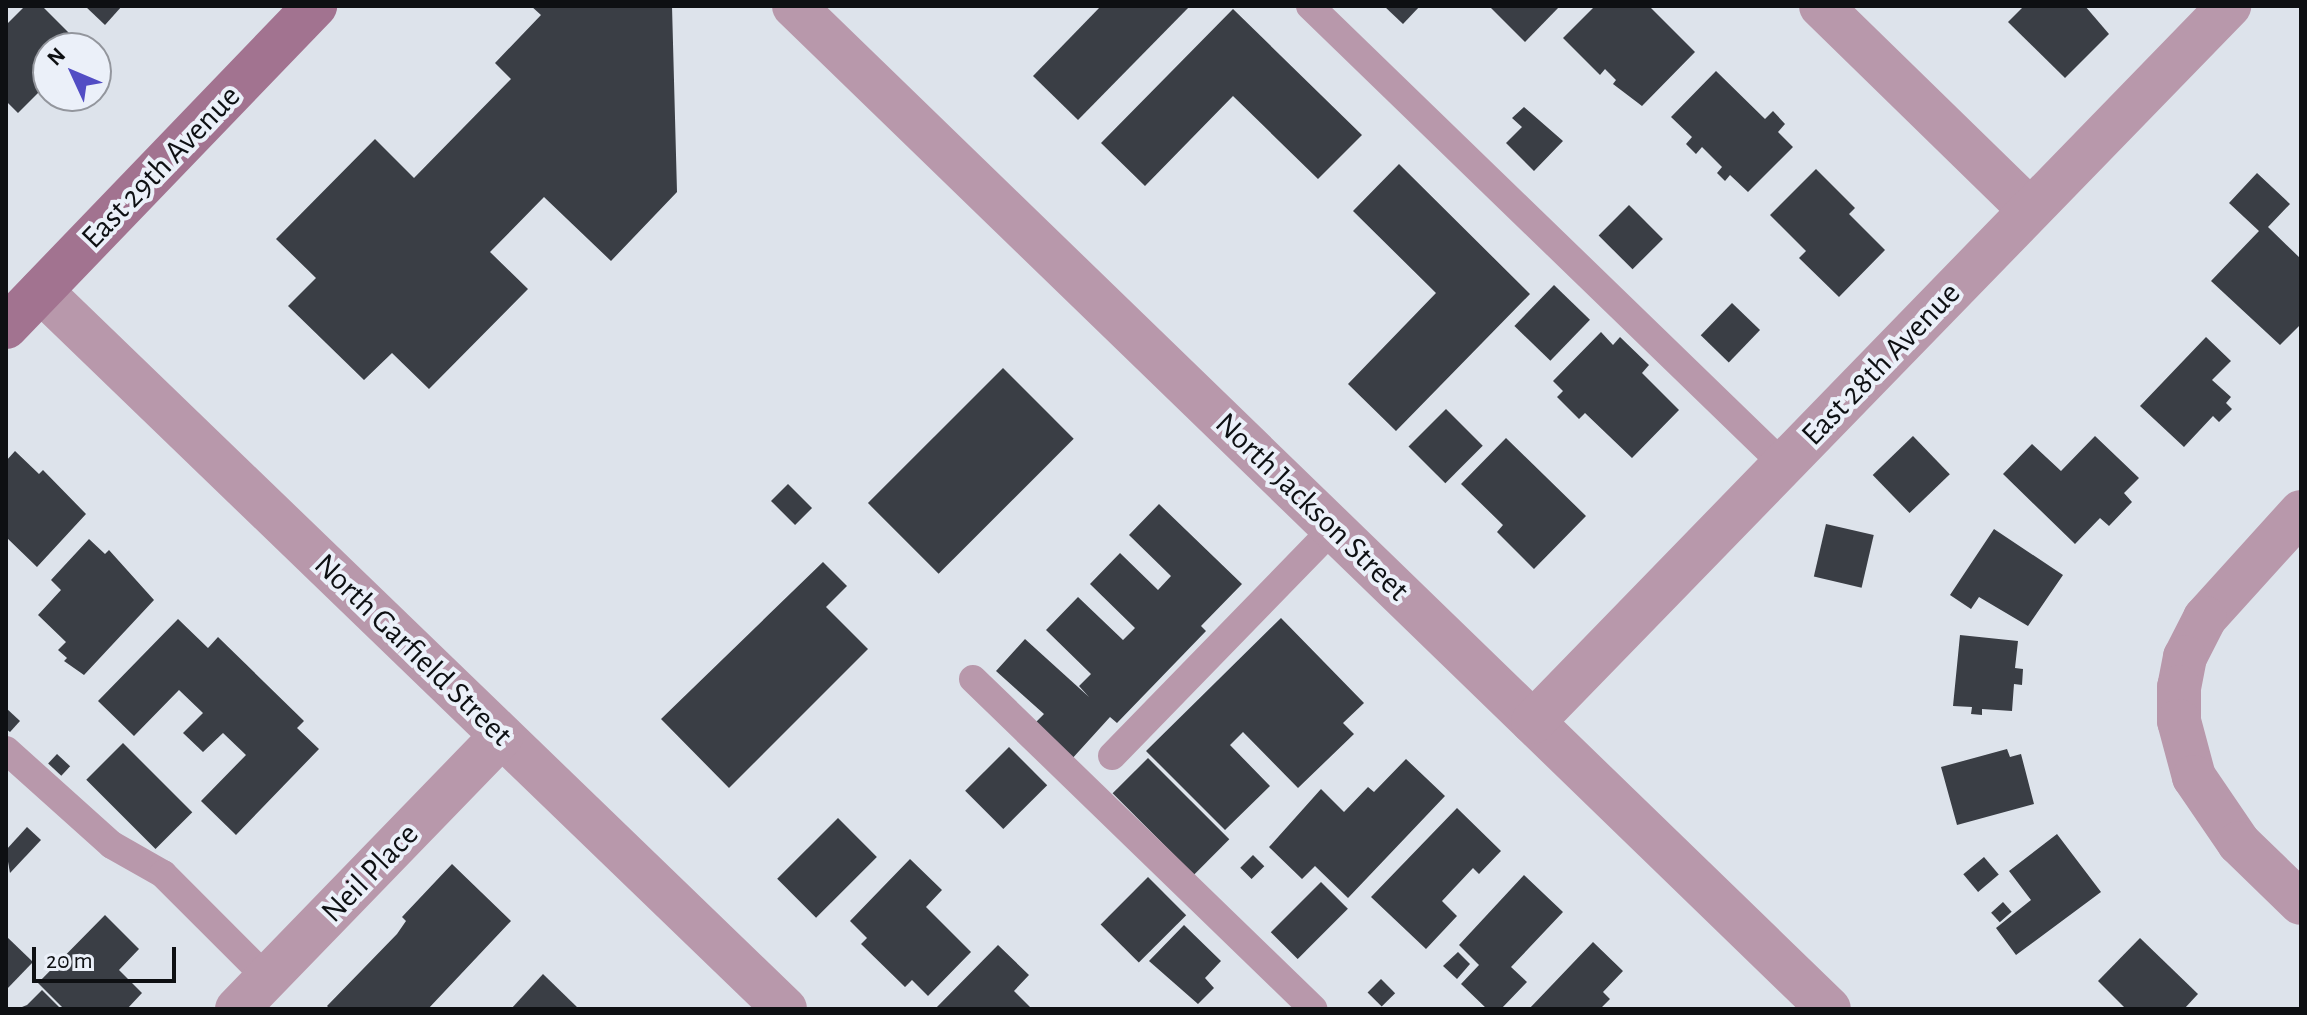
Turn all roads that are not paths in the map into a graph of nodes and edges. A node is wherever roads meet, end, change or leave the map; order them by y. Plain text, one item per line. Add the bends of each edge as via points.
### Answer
1 (315, 6) edge
2 (794, 6) edge
3 (1310, 6) edge
4 (1821, 6) edge
5 (2229, 6) edge
6 (2030, 210) junction
7 (41, 291) junction
8 (6, 327) edge
9 (1784, 465) junction
10 (2301, 512) edge
11 (1334, 528) junction
12 (973, 679) dead end
13 (1533, 722) junction
14 (502, 736) junction
15 (6, 750) edge
16 (1112, 756) dead end
17 (2301, 903) edge
18 (267, 978) junction
19 (237, 1009) edge
20 (785, 1009) edge
21 (1313, 1009) edge
22 (1829, 1009) edge

1 - 7 street, East 29th Avenue
2 - 11 street, North Jackson Street
3 - 9 lane
4 - 6 street
5 - 6 street, East 28th Avenue
6 - 9 street, East 28th Avenue
7 - 8 street, East 29th Avenue
7 - 14 street, North Garfield Street
9 - 13 street, East 28th Avenue
10 - 17 street via 2205,618 2185,657 2179,721 2194,777 2239,843
11 - 13 street, North Jackson Street
11 - 16 lane
12 - 21 lane
13 - 22 street, North Jackson Street
14 - 18 street, Neil Place
14 - 20 street, North Garfield Street
15 - 18 lane via 112,845 163,874
18 - 19 street, Neil Place

